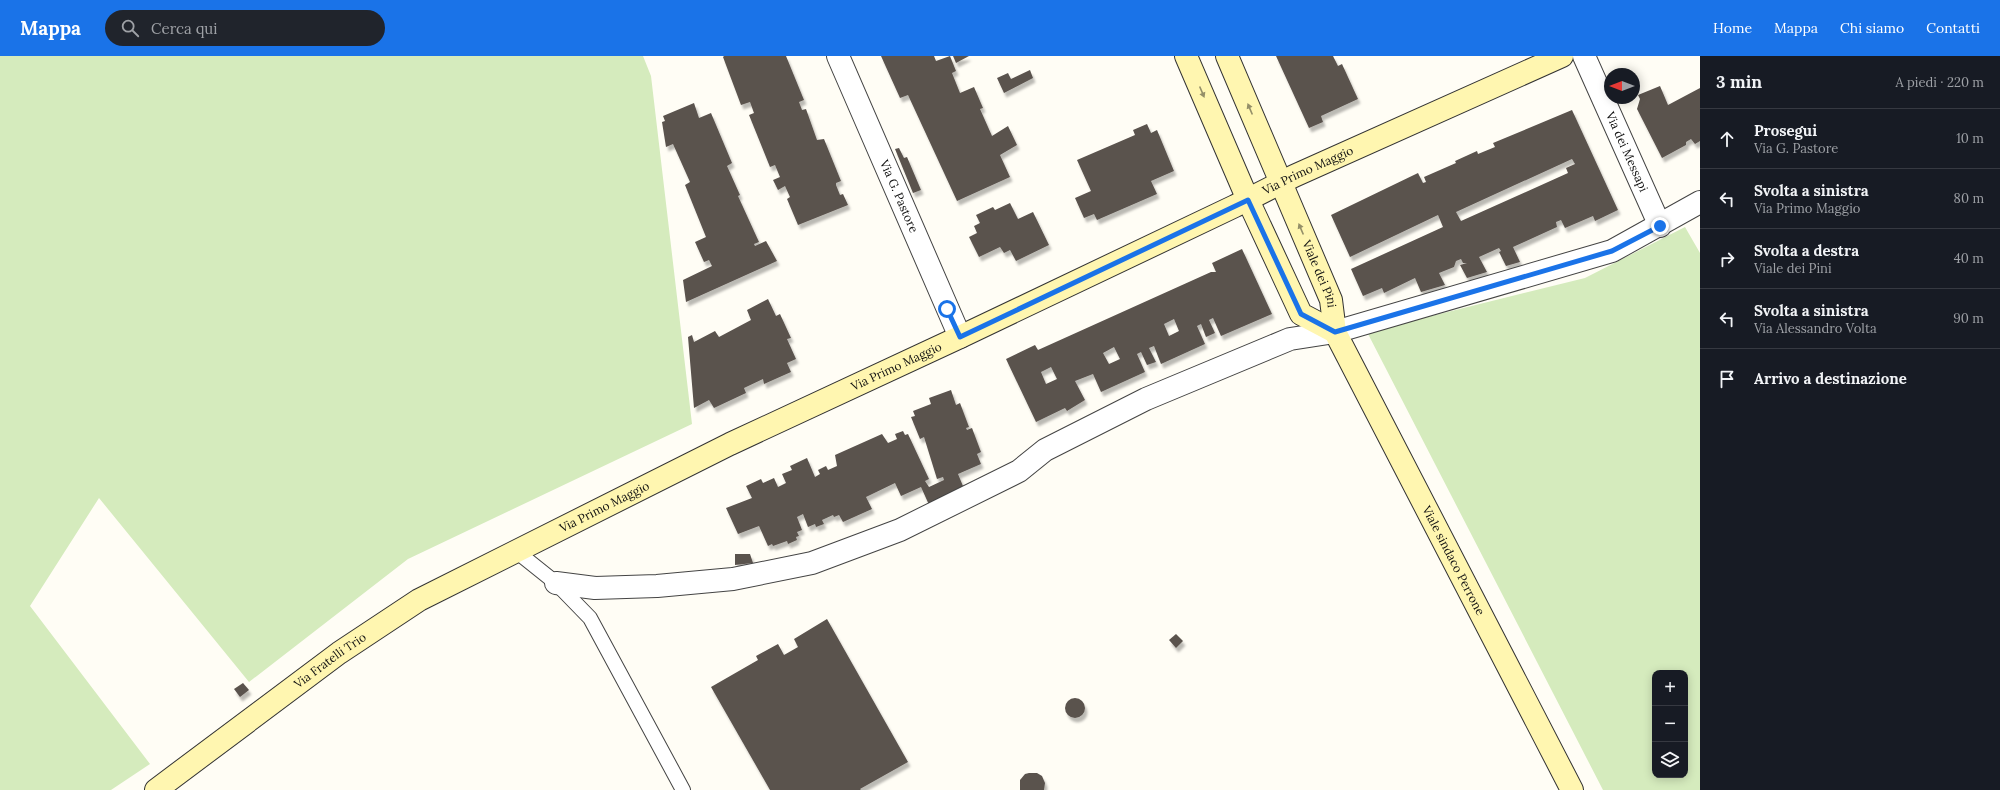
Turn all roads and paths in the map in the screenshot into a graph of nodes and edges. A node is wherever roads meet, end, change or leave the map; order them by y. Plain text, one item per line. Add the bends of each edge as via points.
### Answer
1 (838, 56) edge
2 (1186, 56) edge
3 (1227, 56) edge
4 (1562, 56) edge
5 (1584, 56) edge
6 (1282, 183) junction
7 (1248, 200) junction
8 (1700, 202) edge
9 (1660, 226) junction
10 (1335, 332) junction
11 (960, 337) junction
12 (516, 551) junction
13 (556, 583) junction
14 (156, 790) edge
15 (683, 790) edge
16 (1572, 790) edge

1 - 11 street, Via G. Pastore
2 -> 7 street, Viale dei Pini
6 -> 3 street, Viale dei Pini
4 - 6 street, Via Primo Maggio
5 - 9 street, Via dei Messapi
6 - 7 street, Via Primo Maggio
10 -> 6 street, Viale dei Pini via 1331,300
7 - 10 street, Viale dei Pini via 1301,314
7 - 11 street, Via Primo Maggio
8 - 9 street
9 - 10 street via 1612,251
10 - 13 street via 1290,339 1146,399 1045,450 1019,471 900,530 812,562 733,579 657,586 595,588
10 - 16 street, Viale sindaco Perrone
11 - 12 street, Via Primo Maggio via 730,444
12 - 13 lane
12 - 14 street, Via Fratelli Trio via 419,600 363,636
13 - 15 lane via 590,618

